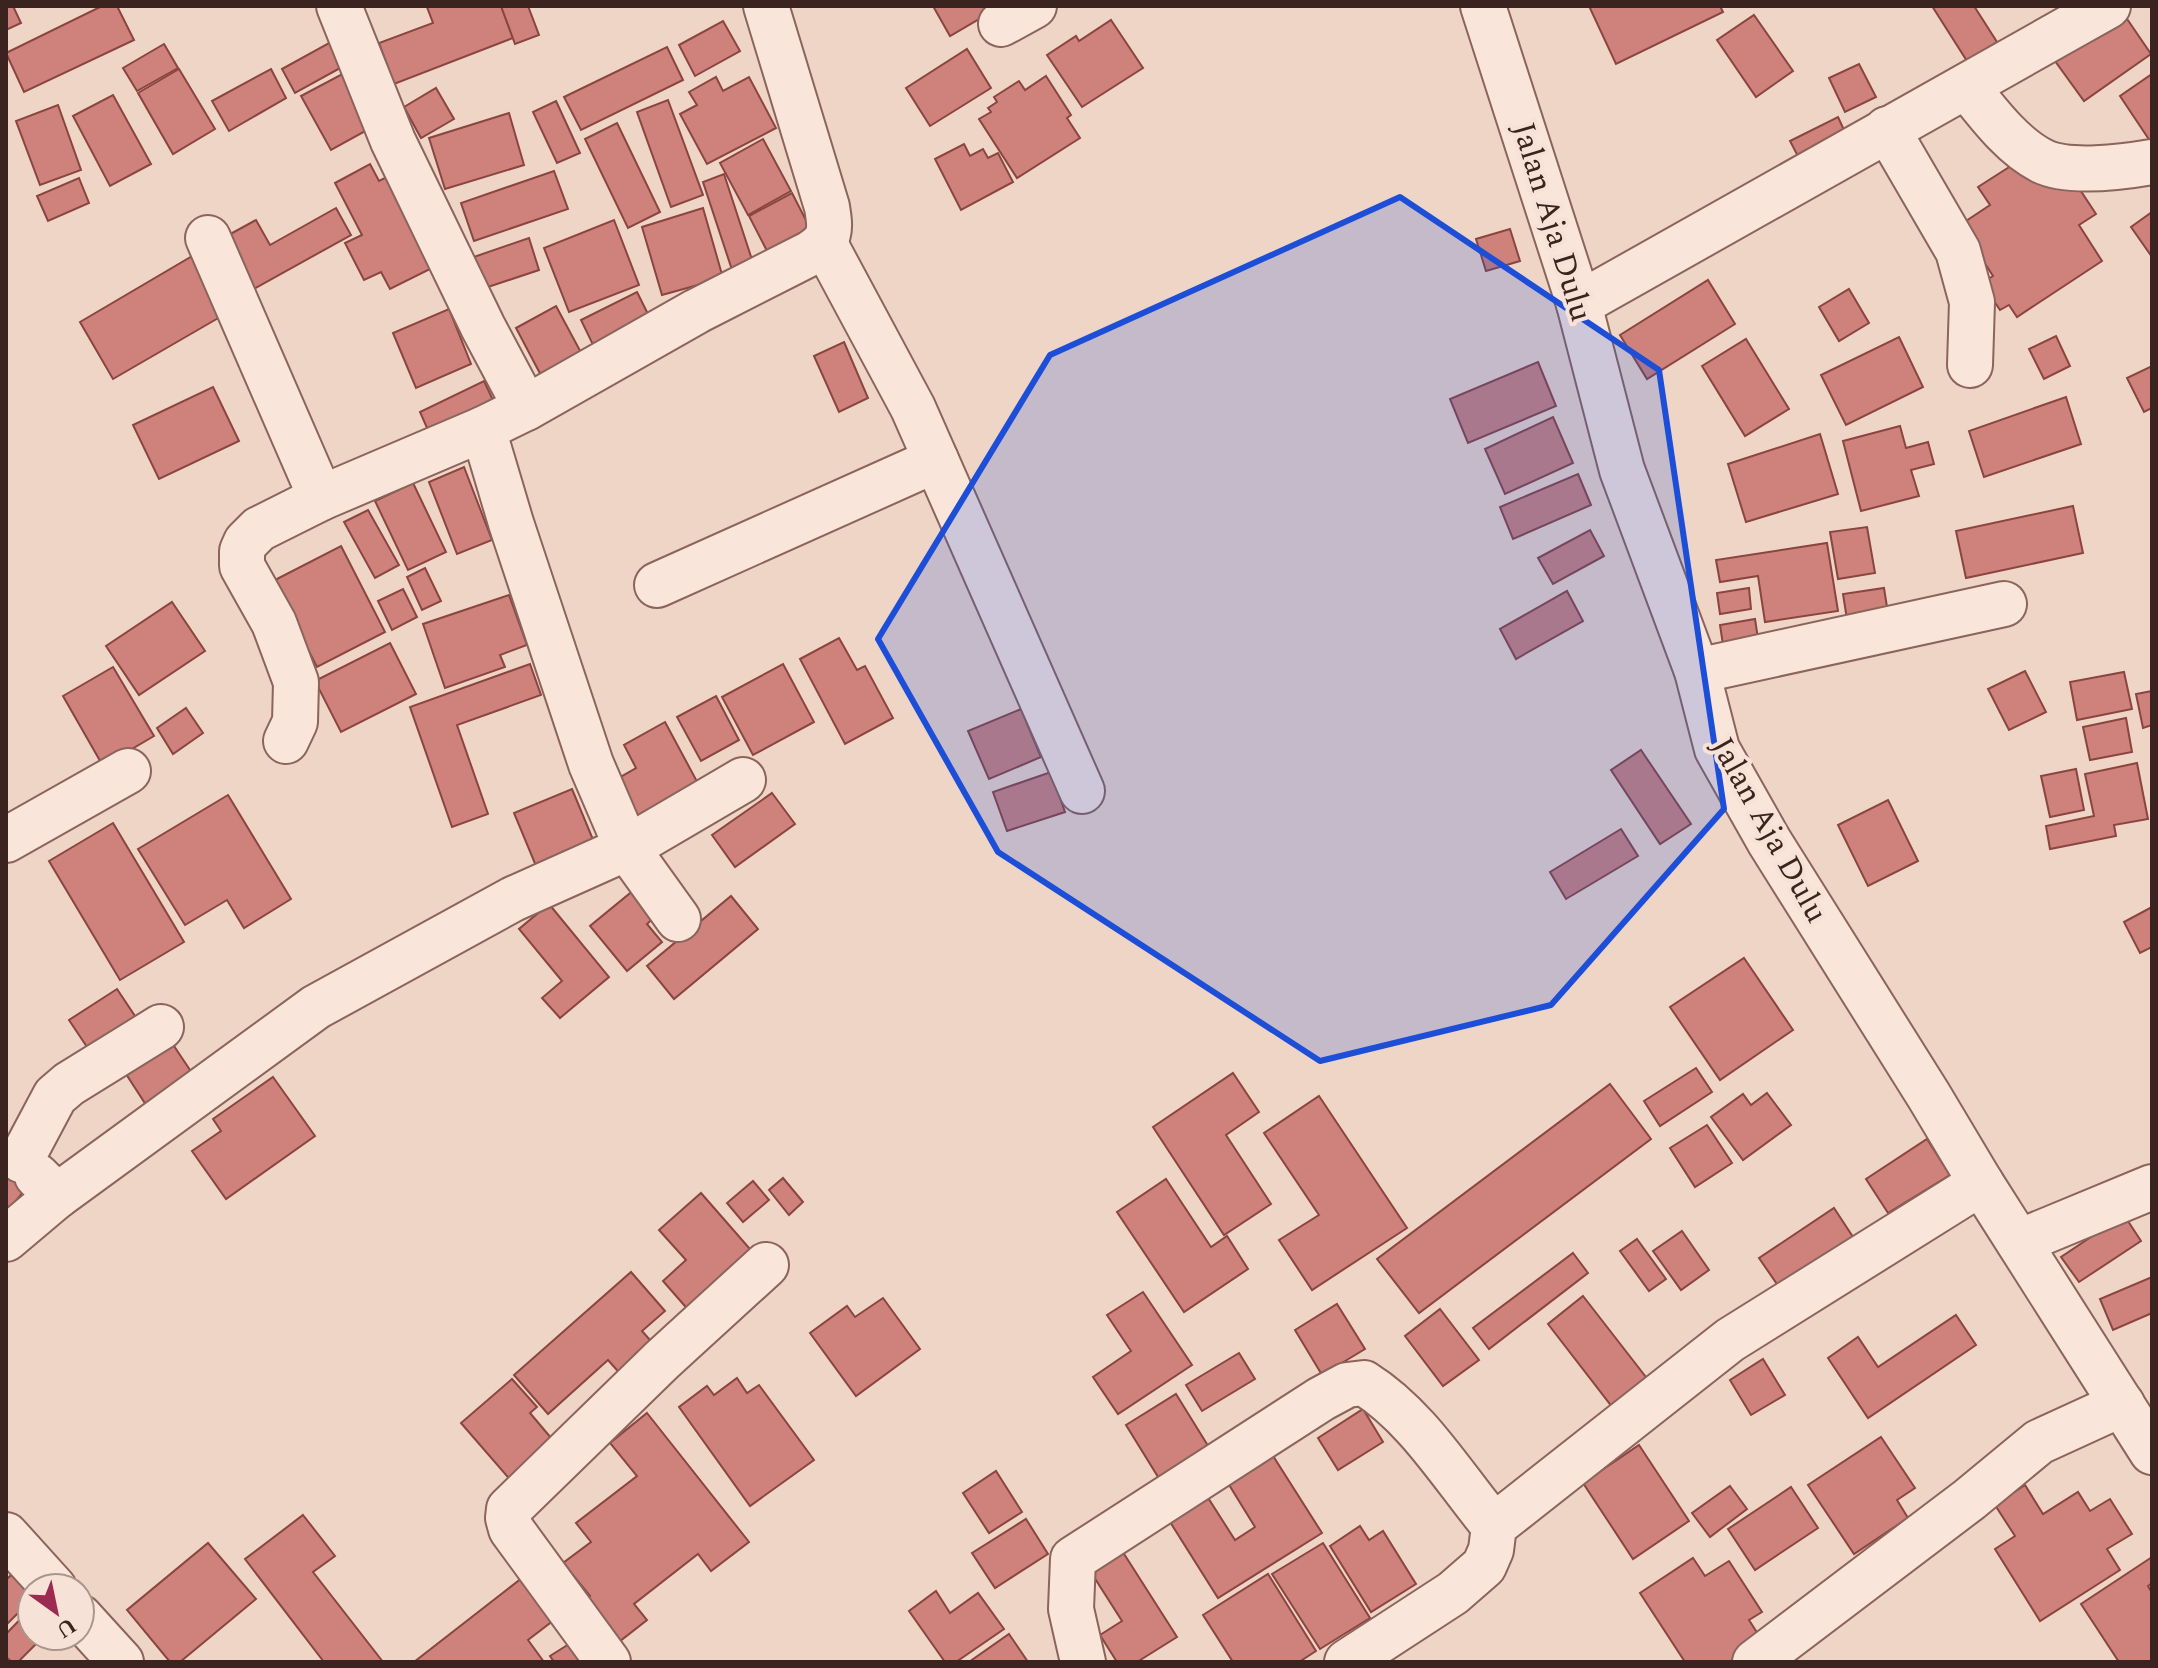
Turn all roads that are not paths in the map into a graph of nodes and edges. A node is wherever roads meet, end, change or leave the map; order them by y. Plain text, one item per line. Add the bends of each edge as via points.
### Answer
1 (339, 6) edge
2 (766, 6) edge
3 (1483, 6) edge
4 (2108, 6) edge
5 (1967, 87) junction
6 (1887, 129) junction
7 (2152, 162) edge
8 (208, 238) dead end
9 (825, 244) junction
10 (1579, 304) junction
11 (1970, 365) dead end
12 (526, 408) junction
13 (483, 429) junction
14 (936, 460) junction
15 (321, 498) junction
16 (657, 585) dead end
17 (2004, 604) dead end
18 (1697, 671) junction
19 (286, 741) dead end
20 (128, 771) dead end
21 (743, 780) dead end
22 (1082, 791) dead end
23 (6, 840) edge
24 (627, 848) junction
25 (678, 919) dead end
26 (161, 1027) dead end
27 (14, 1154) edge
28 (1981, 1183) junction
29 (2152, 1187) edge
30 (64, 1190) junction
31 (6, 1239) edge
32 (2019, 1242) junction
33 (766, 1265) dead end
34 (2122, 1404) junction
35 (2152, 1452) edge
36 (1494, 1526) junction
37 (6, 1535) edge
38 (40, 1572) edge
39 (96, 1635) edge
40 (121, 1662) edge
41 (608, 1662) edge
42 (1083, 1662) edge
43 (1347, 1662) edge
44 (1755, 1662) edge

1 - 12 street via 393,141
2 - 9 street via 827,207 831,228
3 - 10 street, Jalan Aja Dulu
4 - 5 street
5 - 6 street
5 - 7 street via 2020,145 2042,161 2067,168
6 - 10 street
6 - 11 street via 1958,251 1972,302
8 - 15 street
9 - 12 street
9 - 14 street
10 - 18 street, Jalan Aja Dulu via 1622,470
12 - 13 street
13 - 15 street
13 - 24 street via 591,764
14 - 16 street
14 - 22 street
15 - 19 street via 259,529 242,551 242,566 274,623 296,682 295,722
17 - 18 street
18 - 28 street, Jalan Aja Dulu via 1717,749
20 - 23 street
21 - 24 street
24 - 25 street
24 - 30 street via 513,899 316,1007
26 - 27 street via 62,1090
27 - 30 street
28 - 32 street, Jalan Aja Dulu
28 - 36 street via 1730,1340
29 - 32 street
30 - 31 street
32 - 34 street, Jalan Aja Dulu
33 - 41 street via 509,1509 511,1529
34 - 35 street, Jalan Aja Dulu
34 - 44 street via 2039,1442
36 - 42 street via 1410,1420 1364,1383 1347,1385 1073,1559 1071,1609
36 - 43 street via 1484,1566 1453,1593
37 - 38 street
39 - 40 street

